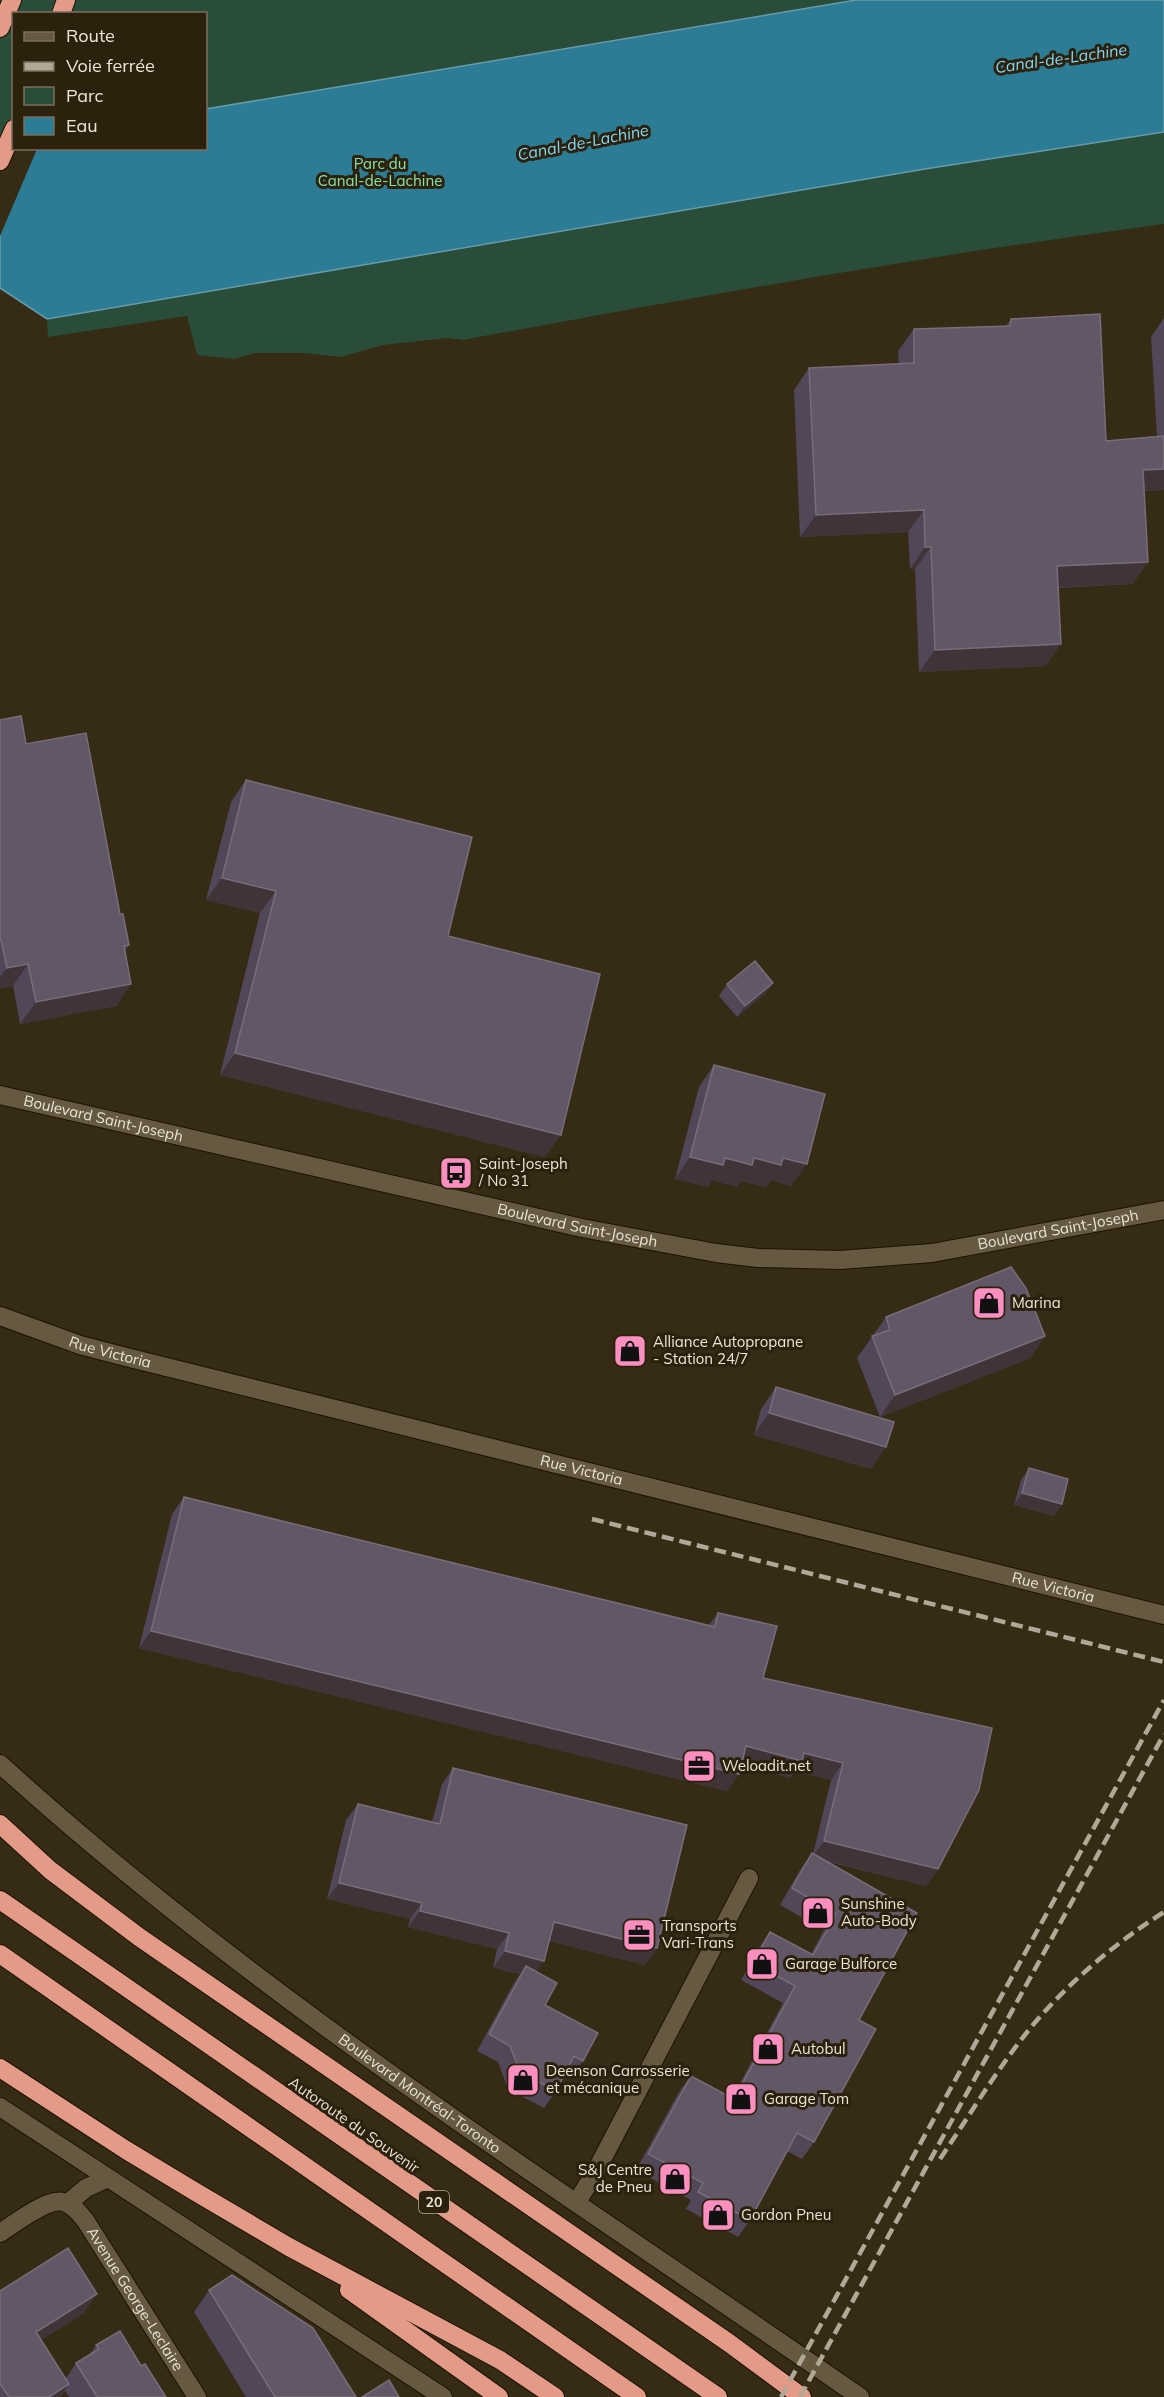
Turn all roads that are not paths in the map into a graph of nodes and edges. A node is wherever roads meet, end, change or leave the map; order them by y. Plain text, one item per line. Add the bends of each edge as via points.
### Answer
1 (12, 0) edge
2 (0, 28) edge
3 (12, 134) edge
4 (0, 161) edge
5 (0, 1095) edge
6 (1164, 1210) edge
7 (0, 1316) edge
8 (1164, 1615) edge
9 (0, 1764) edge
10 (0, 1824) edge
11 (749, 1878) dead end
12 (0, 1900) edge
13 (0, 1954) edge
14 (0, 2068) edge
15 (0, 2107) edge
16 (108, 2178) junction
17 (577, 2202) junction
18 (68, 2203) junction
19 (0, 2233) edge
20 (289, 2247) junction
21 (197, 2397) edge
22 (443, 2397) edge
23 (499, 2397) edge
24 (555, 2397) edge
25 (637, 2397) edge
26 (718, 2397) edge
27 (802, 2397) edge
28 (860, 2397) edge

1 - 2 highway
3 - 4 highway
5 - 6 main road, Boulevard Saint-Joseph via 582,1228 758,1258 840,1260 932,1253
7 - 8 main road, Rue Victoria via 136,1360
9 - 17 main road, Boulevard Montréal-Toronto via 183,1920 248,1970
10 - 27 highway via 50,1870 140,1937
11 - 17 main road
12 - 26 highway, Autoroute du Souvenir / 20
13 - 25 highway
14 - 20 highway via 152,2166
15 - 16 main road
16 - 18 main road via 86,2188
16 - 22 main road
17 - 28 main road, Boulevard Montréal-Toronto
18 - 19 main road via 49,2203
18 - 21 main road, Avenue George-Leclaire via 85,2220
20 - 23 highway
20 - 24 highway via 500,2360

